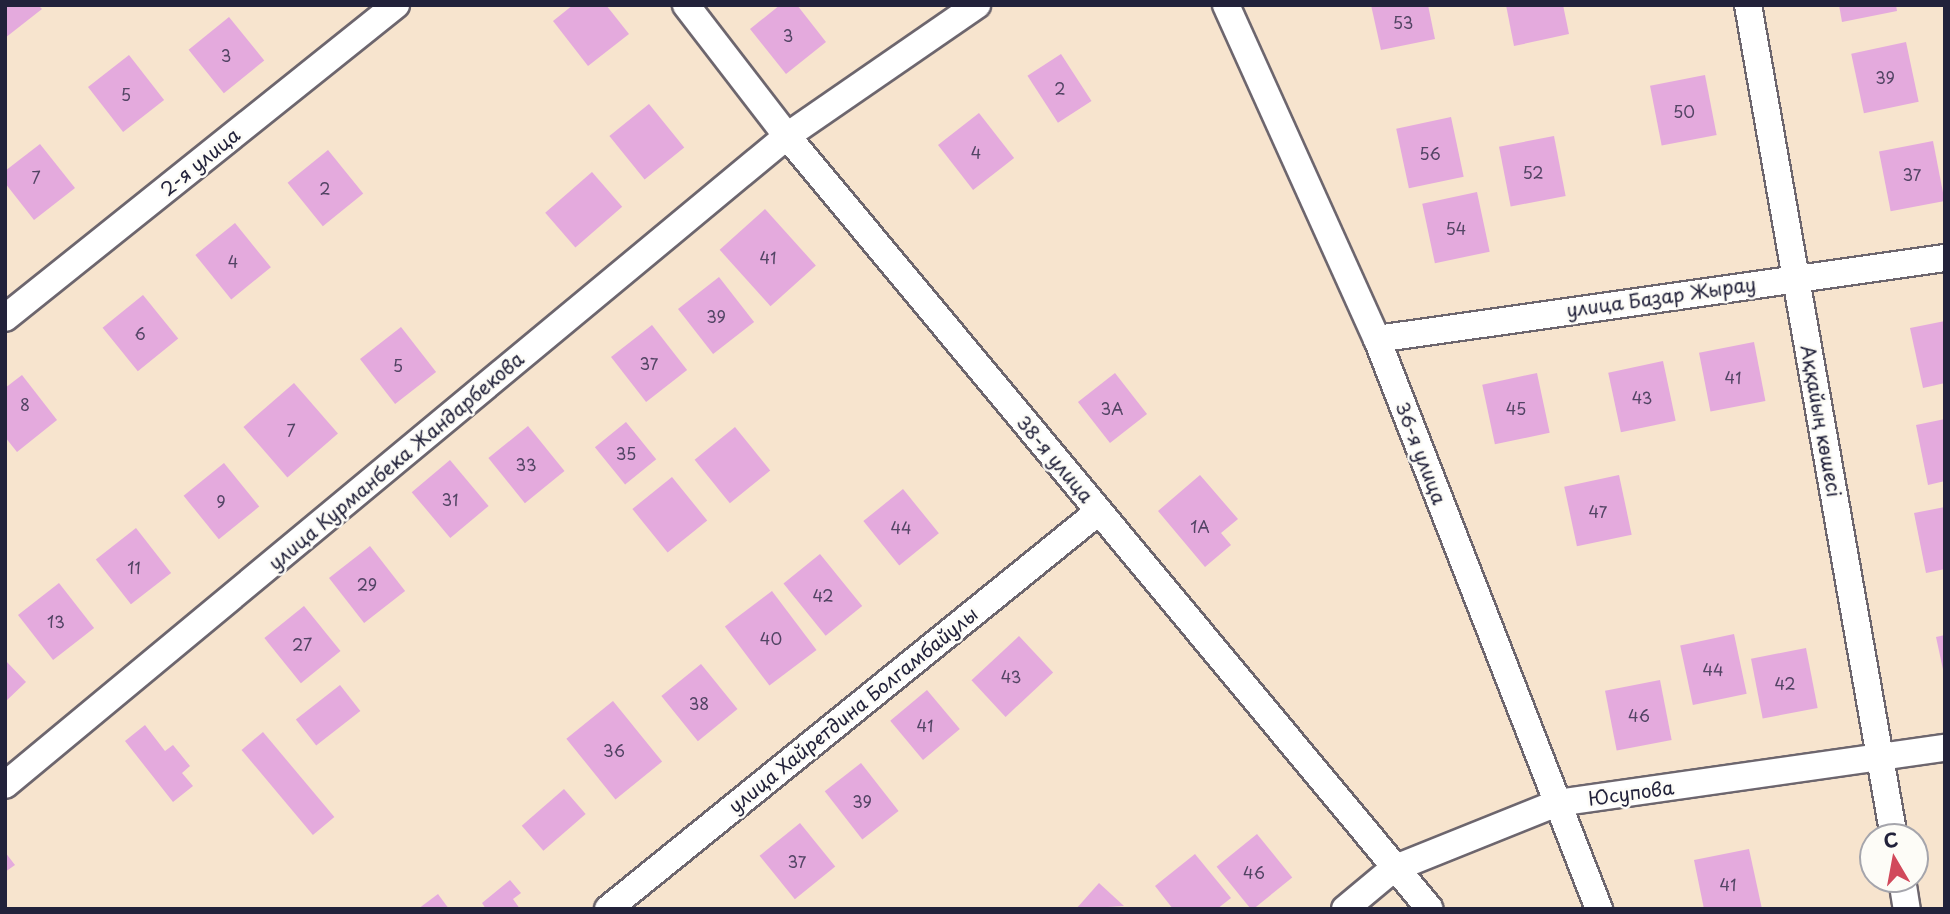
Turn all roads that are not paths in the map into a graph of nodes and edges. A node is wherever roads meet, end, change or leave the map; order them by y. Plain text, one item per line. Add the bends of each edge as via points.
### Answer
1 (396, 5) edge
2 (686, 5) edge
3 (977, 5) edge
4 (1226, 5) edge
5 (1748, 5) edge
6 (787, 136) junction
7 (1945, 258) edge
8 (1796, 278) junction
9 (5, 318) edge
10 (1377, 339) junction
11 (1098, 512) junction
12 (1945, 748) edge
13 (1881, 758) junction
14 (5, 785) edge
15 (1557, 803) junction
16 (1893, 823) edge
17 (1393, 869) junction
18 (608, 909) edge
19 (1345, 909) edge
20 (1430, 909) edge
21 (1599, 909) edge

1 - 9 street, 2-я улица
2 - 6 street, 38-я улица
3 - 6 street, улица Курманбека Жандарбекова
4 - 10 street, 36-я улица
5 - 8 street, Аққайың көшесі
6 - 11 street, 38-я улица
6 - 14 street, улица Курманбека Жандарбекова
7 - 8 street, улица Базар Жырау
8 - 10 street, улица Базар Жырау
8 - 13 street, Аққайың көшесі
10 - 15 street, 36-я улица
11 - 17 street, 38-я улица
11 - 18 street, улица Хайретдина Болгамбайулы
12 - 13 street, Юсупова
13 - 15 street, Юсупова
13 - 16 street, Аққайың көшесі
15 - 17 street, Юсупова
15 - 21 street, 36-я улица
17 - 19 street, Юсупова
17 - 20 street, 38-я улица

